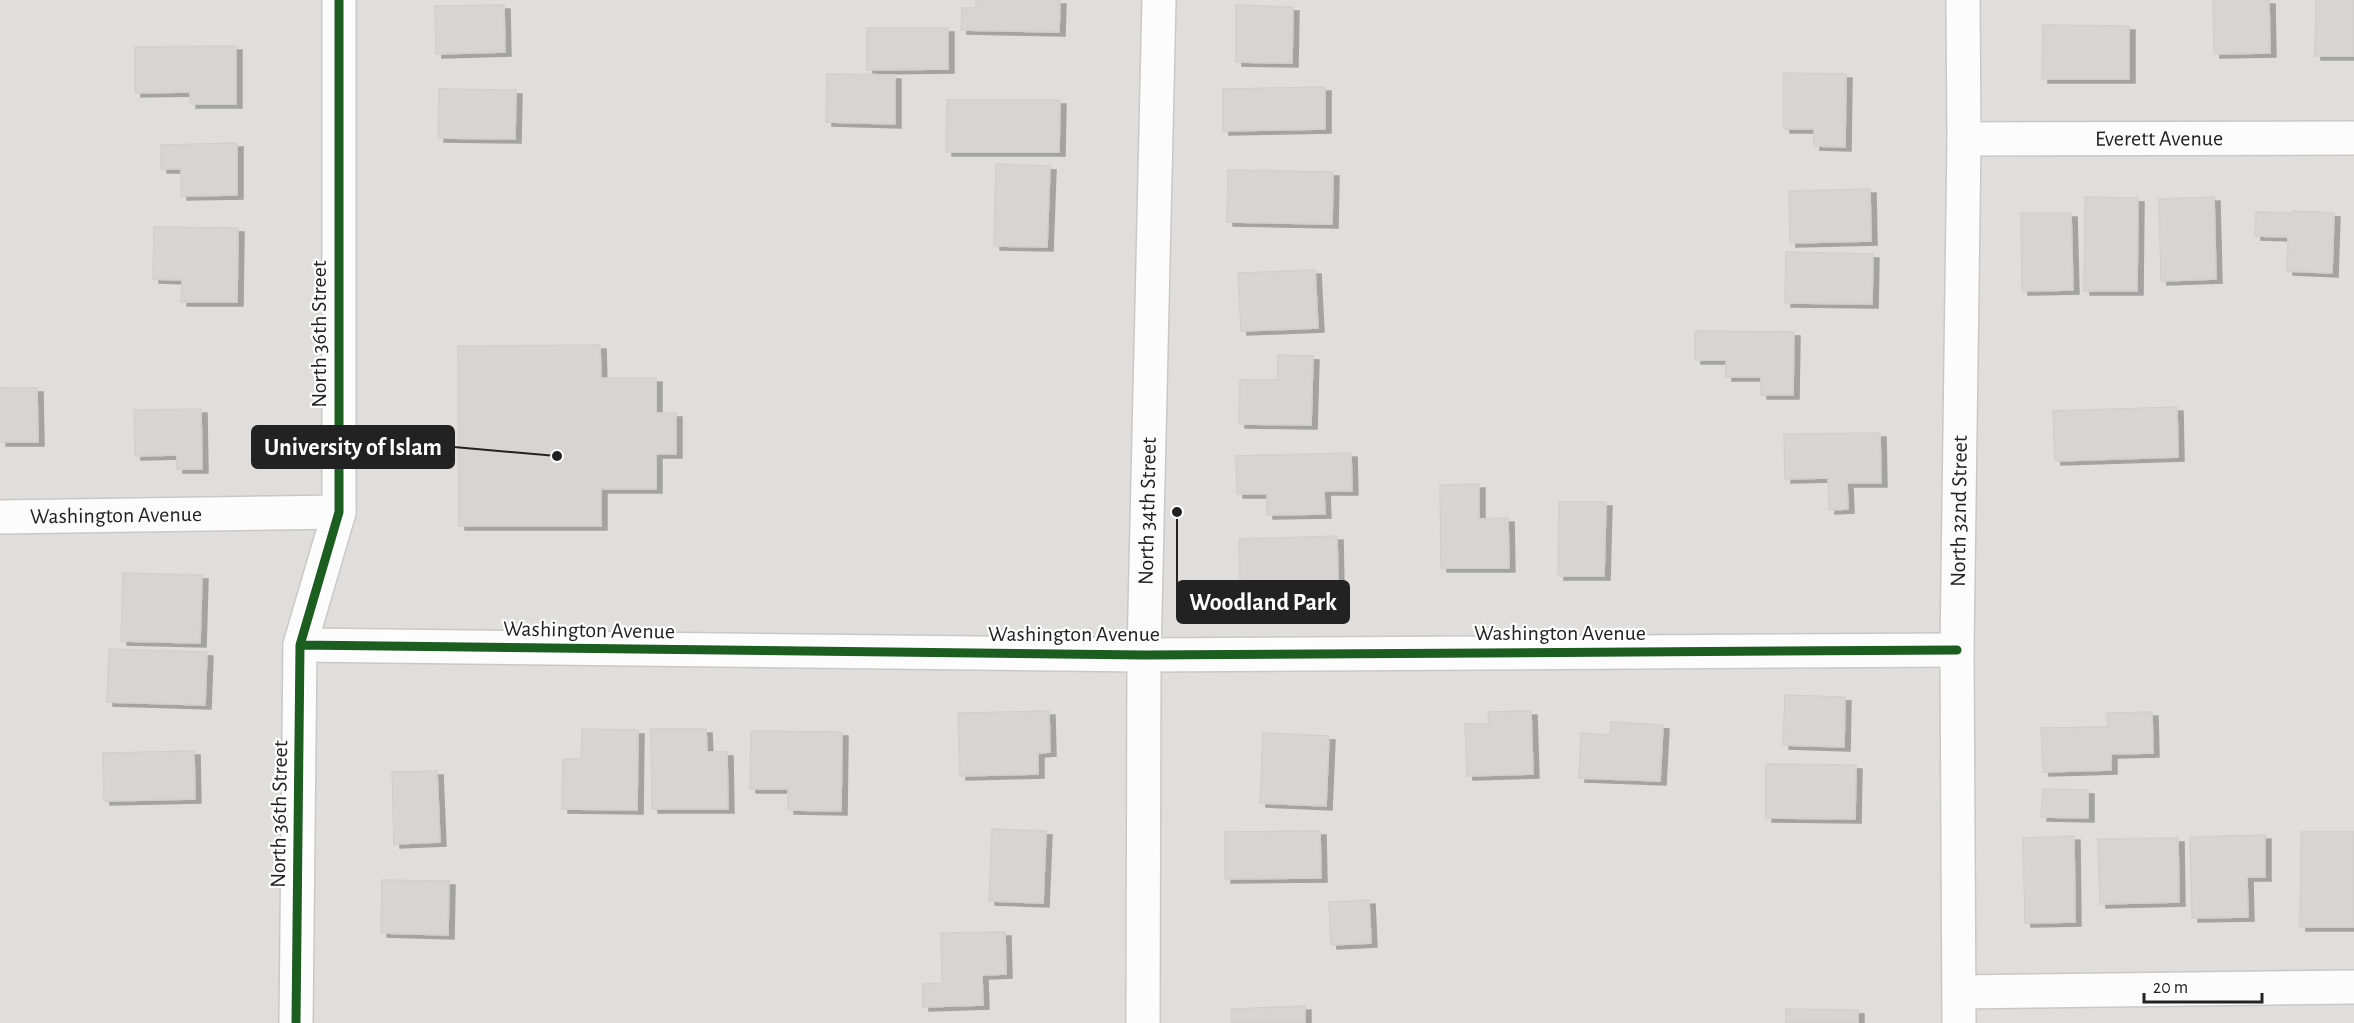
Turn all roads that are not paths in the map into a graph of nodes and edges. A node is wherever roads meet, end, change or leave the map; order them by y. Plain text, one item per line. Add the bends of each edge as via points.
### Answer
1 (339, 0) edge
2 (1159, 0) edge
3 (1963, 0) edge
4 (2354, 138) edge
5 (1964, 139) junction
6 (339, 512) junction
7 (0, 517) edge
8 (300, 645) junction
9 (1957, 650) junction
10 (1144, 655) junction
11 (2354, 987) edge
12 (1959, 1008) edge
13 (296, 1023) edge
14 (1143, 1023) edge

1 - 6 street, North 36th Street
2 - 10 street, North 34th Street
3 - 5 street, North 32nd Street
4 - 5 street, Everett Avenue
5 - 9 street, North 32nd Street
6 - 7 street, Washington Avenue
6 - 8 street, North 36th Street
8 - 10 street, Washington Avenue
8 - 13 street, North 36th Street
9 - 10 street, Washington Avenue
9 - 12 street, North 32nd Street
10 - 14 street, North 34th Street
11 - 12 street

